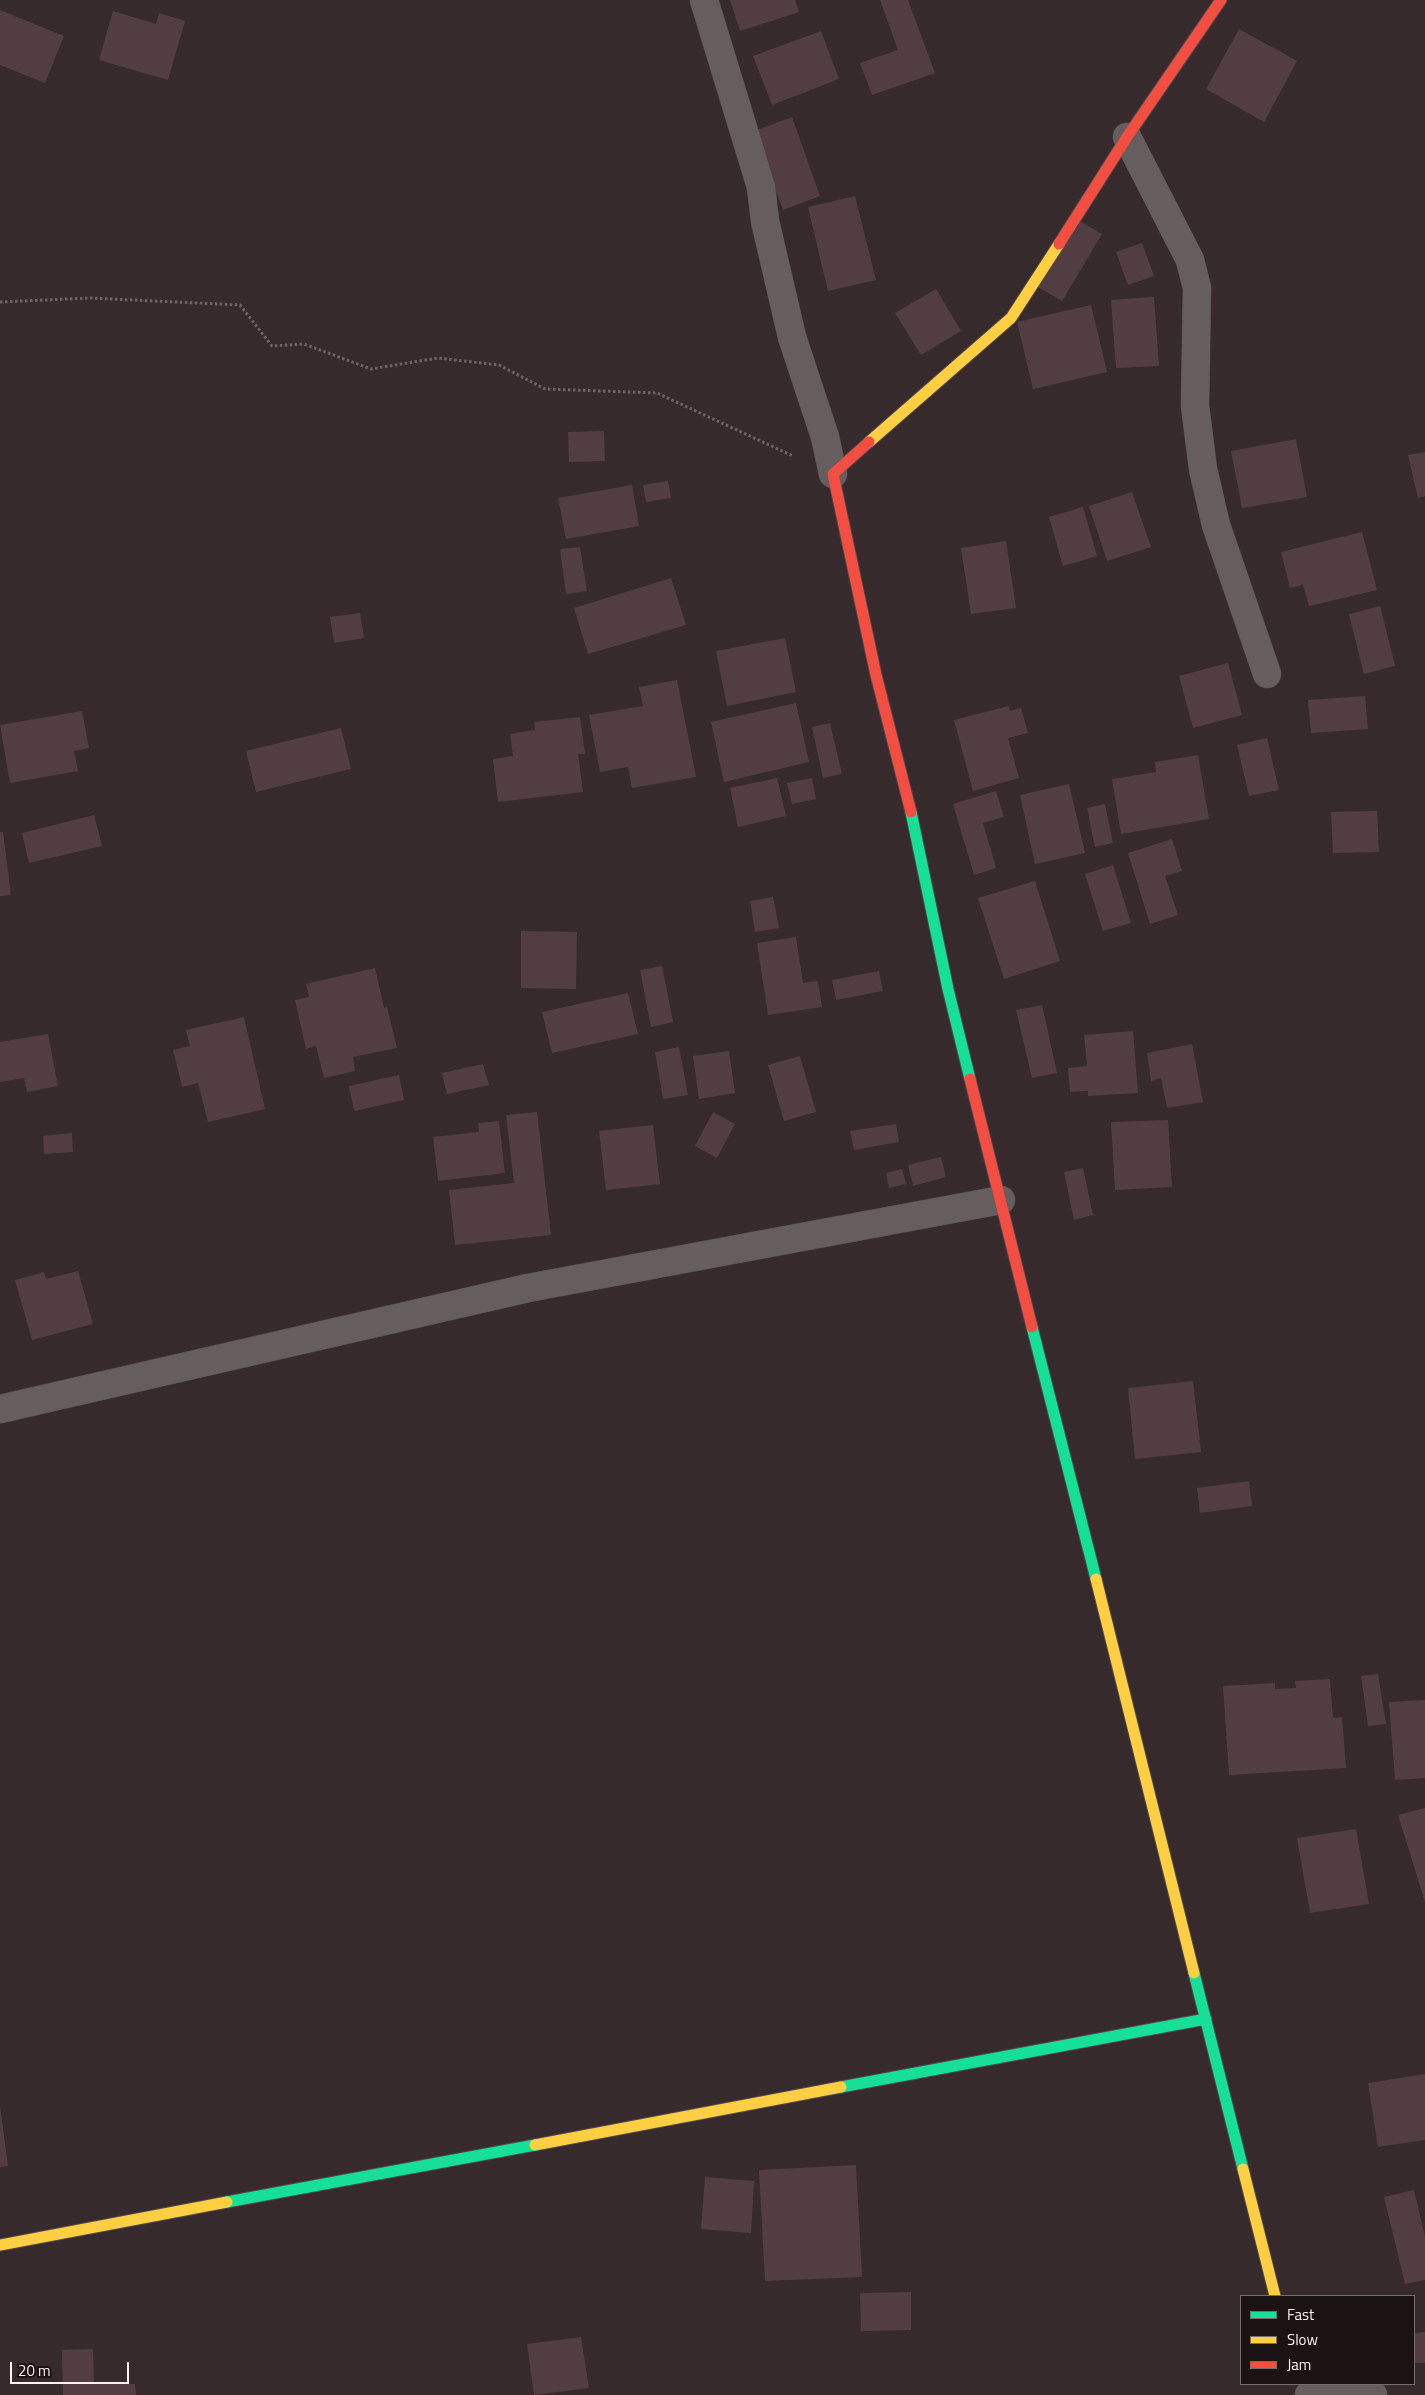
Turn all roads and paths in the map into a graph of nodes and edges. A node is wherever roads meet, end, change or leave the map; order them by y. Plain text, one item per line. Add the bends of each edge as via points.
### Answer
1 (704, 0) edge
2 (1220, 0) edge
3 (1127, 137) junction
4 (0, 302) edge
5 (833, 474) junction
6 (1267, 674) dead end
7 (1001, 1200) junction
8 (0, 1409) edge
9 (1206, 2019) junction
10 (0, 2246) edge
11 (1275, 2295) edge
12 (1309, 2395) edge
13 (1373, 2395) edge

1 - 5 street via 760,187 792,337 825,437
2 - 3 street
3 - 5 street via 1011,318
3 - 6 street via 1190,260 1197,288 1195,406 1203,468 1216,525
4 - 5 path via 90,298 240,306 272,346 304,344 371,369 438,358 499,365 544,389 657,393
5 - 7 street via 948,989
7 - 8 street via 528,1288
7 - 9 street
9 - 10 street
9 - 11 street
12 - 13 street

